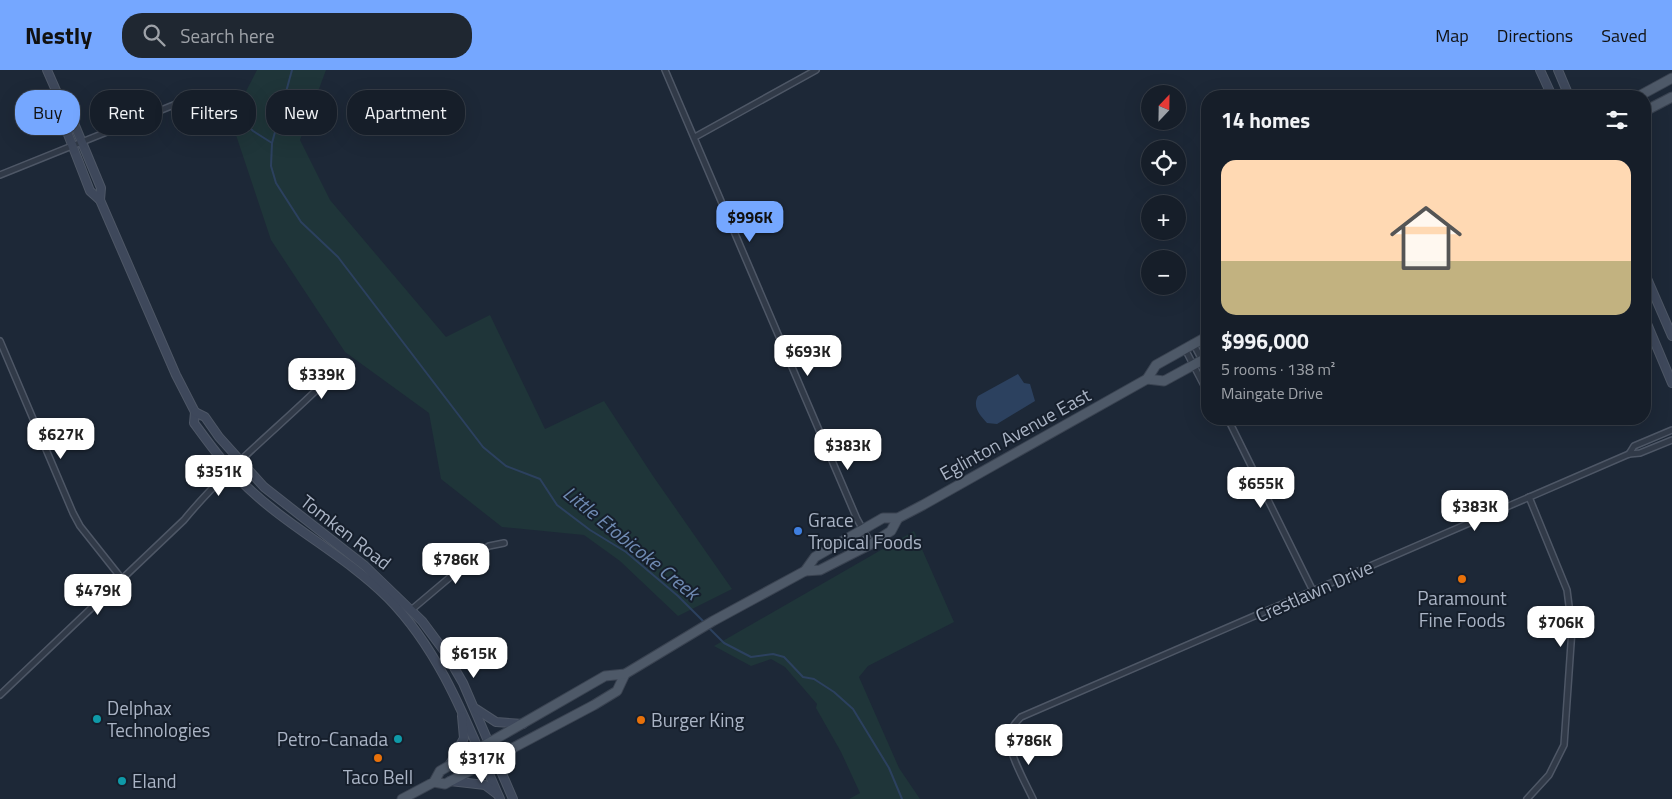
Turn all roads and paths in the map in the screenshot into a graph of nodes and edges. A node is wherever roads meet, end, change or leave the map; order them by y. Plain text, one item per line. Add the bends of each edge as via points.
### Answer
1 (47, 70) edge
2 (664, 70) edge
3 (816, 70) edge
4 (1540, 70) edge
5 (1558, 70) edge
6 (1672, 78) edge
7 (56, 90) edge
8 (1548, 90) edge
9 (1567, 90) edge
10 (1650, 90) edge
11 (1672, 97) edge
12 (172, 106) edge
13 (1651, 108) edge
14 (68, 135) edge
15 (79, 135) edge
16 (695, 137) junction
17 (82, 143) junction
18 (73, 147) junction
19 (0, 175) edge
20 (100, 200) junction
21 (1651, 288) edge
22 (1651, 333) edge
23 (1672, 336) edge
24 (1201, 340) edge
25 (0, 341) edge
26 (1194, 343) junction
27 (1184, 348) junction
28 (1201, 353) edge
29 (1201, 360) edge
30 (1193, 365) junction
31 (337, 370) dead end
32 (1147, 379) junction
33 (1201, 380) edge
34 (1672, 383) edge
35 (195, 412) junction
36 (1231, 425) edge
37 (1672, 430) edge
38 (1672, 440) edge
39 (1630, 454) junction
40 (240, 462) junction
41 (232, 471) junction
42 (1529, 497) junction
43 (898, 518) junction
44 (863, 530) junction
45 (504, 543) dead end
46 (870, 544) junction
47 (805, 570) junction
48 (122, 579) junction
49 (1313, 591) junction
50 (412, 609) junction
51 (404, 615) junction
52 (625, 674) junction
53 (0, 695) edge
54 (474, 707) junction
55 (461, 709) junction
56 (525, 724) junction
57 (490, 744) junction
58 (480, 749) junction
59 (496, 759) junction
60 (486, 764) junction
61 (449, 766) junction
62 (450, 781) junction
63 (434, 782) junction
64 (499, 797) edge
65 (402, 799) edge
66 (513, 799) edge
67 (1033, 799) edge
68 (1527, 799) edge

1 - 7 main road, Tomken Road
2 - 16 street
3 - 16 street
4 - 8 main road
5 - 9 main road
6 - 10 main road
11 - 13 main road
12 - 17 street
14 - 18 main road, Tomken Road
15 - 17 main road, Tomken Road
16 - 44 street
17 - 18 street
17 - 20 main road, Tomken Road via 101,188
18 - 19 street
18 - 20 main road, Tomken Road via 90,191
20 - 35 main road, Tomken Road
21 - 23 main road
22 - 34 main road
24 - 26 main road, Eglinton Avenue East
25 - 48 street via 73,513
26 - 27 main road, Eglinton Avenue East
26 - 28 street
27 - 30 street
27 - 32 main road, Eglinton Avenue East via 1156,365
29 - 30 main road, Eglinton Avenue East
30 - 32 main road, Eglinton Avenue East via 1164,381
30 - 33 street
31 - 40 street
32 - 43 main road, Eglinton Avenue East
35 - 40 main road, Tomken Road via 205,417
35 - 41 main road, Tomken Road via 194,423
36 - 49 street
37 - 39 street, Crestlawn Drive via 1634,446
38 - 39 street, Crestlawn Drive via 1640,454
39 - 42 street, Crestlawn Drive
40 - 41 street
40 - 50 main road, Tomken Road via 282,503 365,566
41 - 48 street
41 - 51 main road, Tomken Road via 260,498 366,578
42 - 49 street, Crestlawn Drive
42 - 68 street via 1567,590 1572,629 1564,745 1549,775
43 - 44 main road, Eglinton Avenue East via 884,518
43 - 46 main road, Eglinton Avenue East via 891,531
44 - 46 street
44 - 47 main road, Eglinton Avenue East via 815,557
45 - 50 street via 482,551
46 - 47 main road, Eglinton Avenue East via 820,570
47 - 52 main road, Eglinton Avenue East
48 - 53 street
49 - 67 street, Crestlawn Drive via 1021,717 1009,738 1012,753
50 - 51 street
50 - 54 main road, Tomken Road via 452,662
51 - 55 main road, Tomken Road via 436,660
52 - 56 main road, Eglinton Avenue East via 605,676
52 - 59 main road, Eglinton Avenue East via 617,691
54 - 56 main road via 496,722
54 - 57 main road, Tomken Road
55 - 58 main road, Tomken Road
55 - 61 main road via 464,738
56 - 57 main road, Eglinton Avenue East
57 - 58 main road, Eglinton Avenue East
57 - 59 main road, Tomken Road
58 - 60 main road, Tomken Road
58 - 61 main road, Eglinton Avenue East
59 - 60 main road, Eglinton Avenue East
59 - 66 main road, Tomken Road
60 - 62 main road, Eglinton Avenue East
60 - 64 main road, Tomken Road
61 - 63 main road, Eglinton Avenue East via 440,771
62 - 63 main road, Eglinton Avenue East via 445,784
62 - 64 main road via 485,785
63 - 65 main road, Eglinton Avenue East

